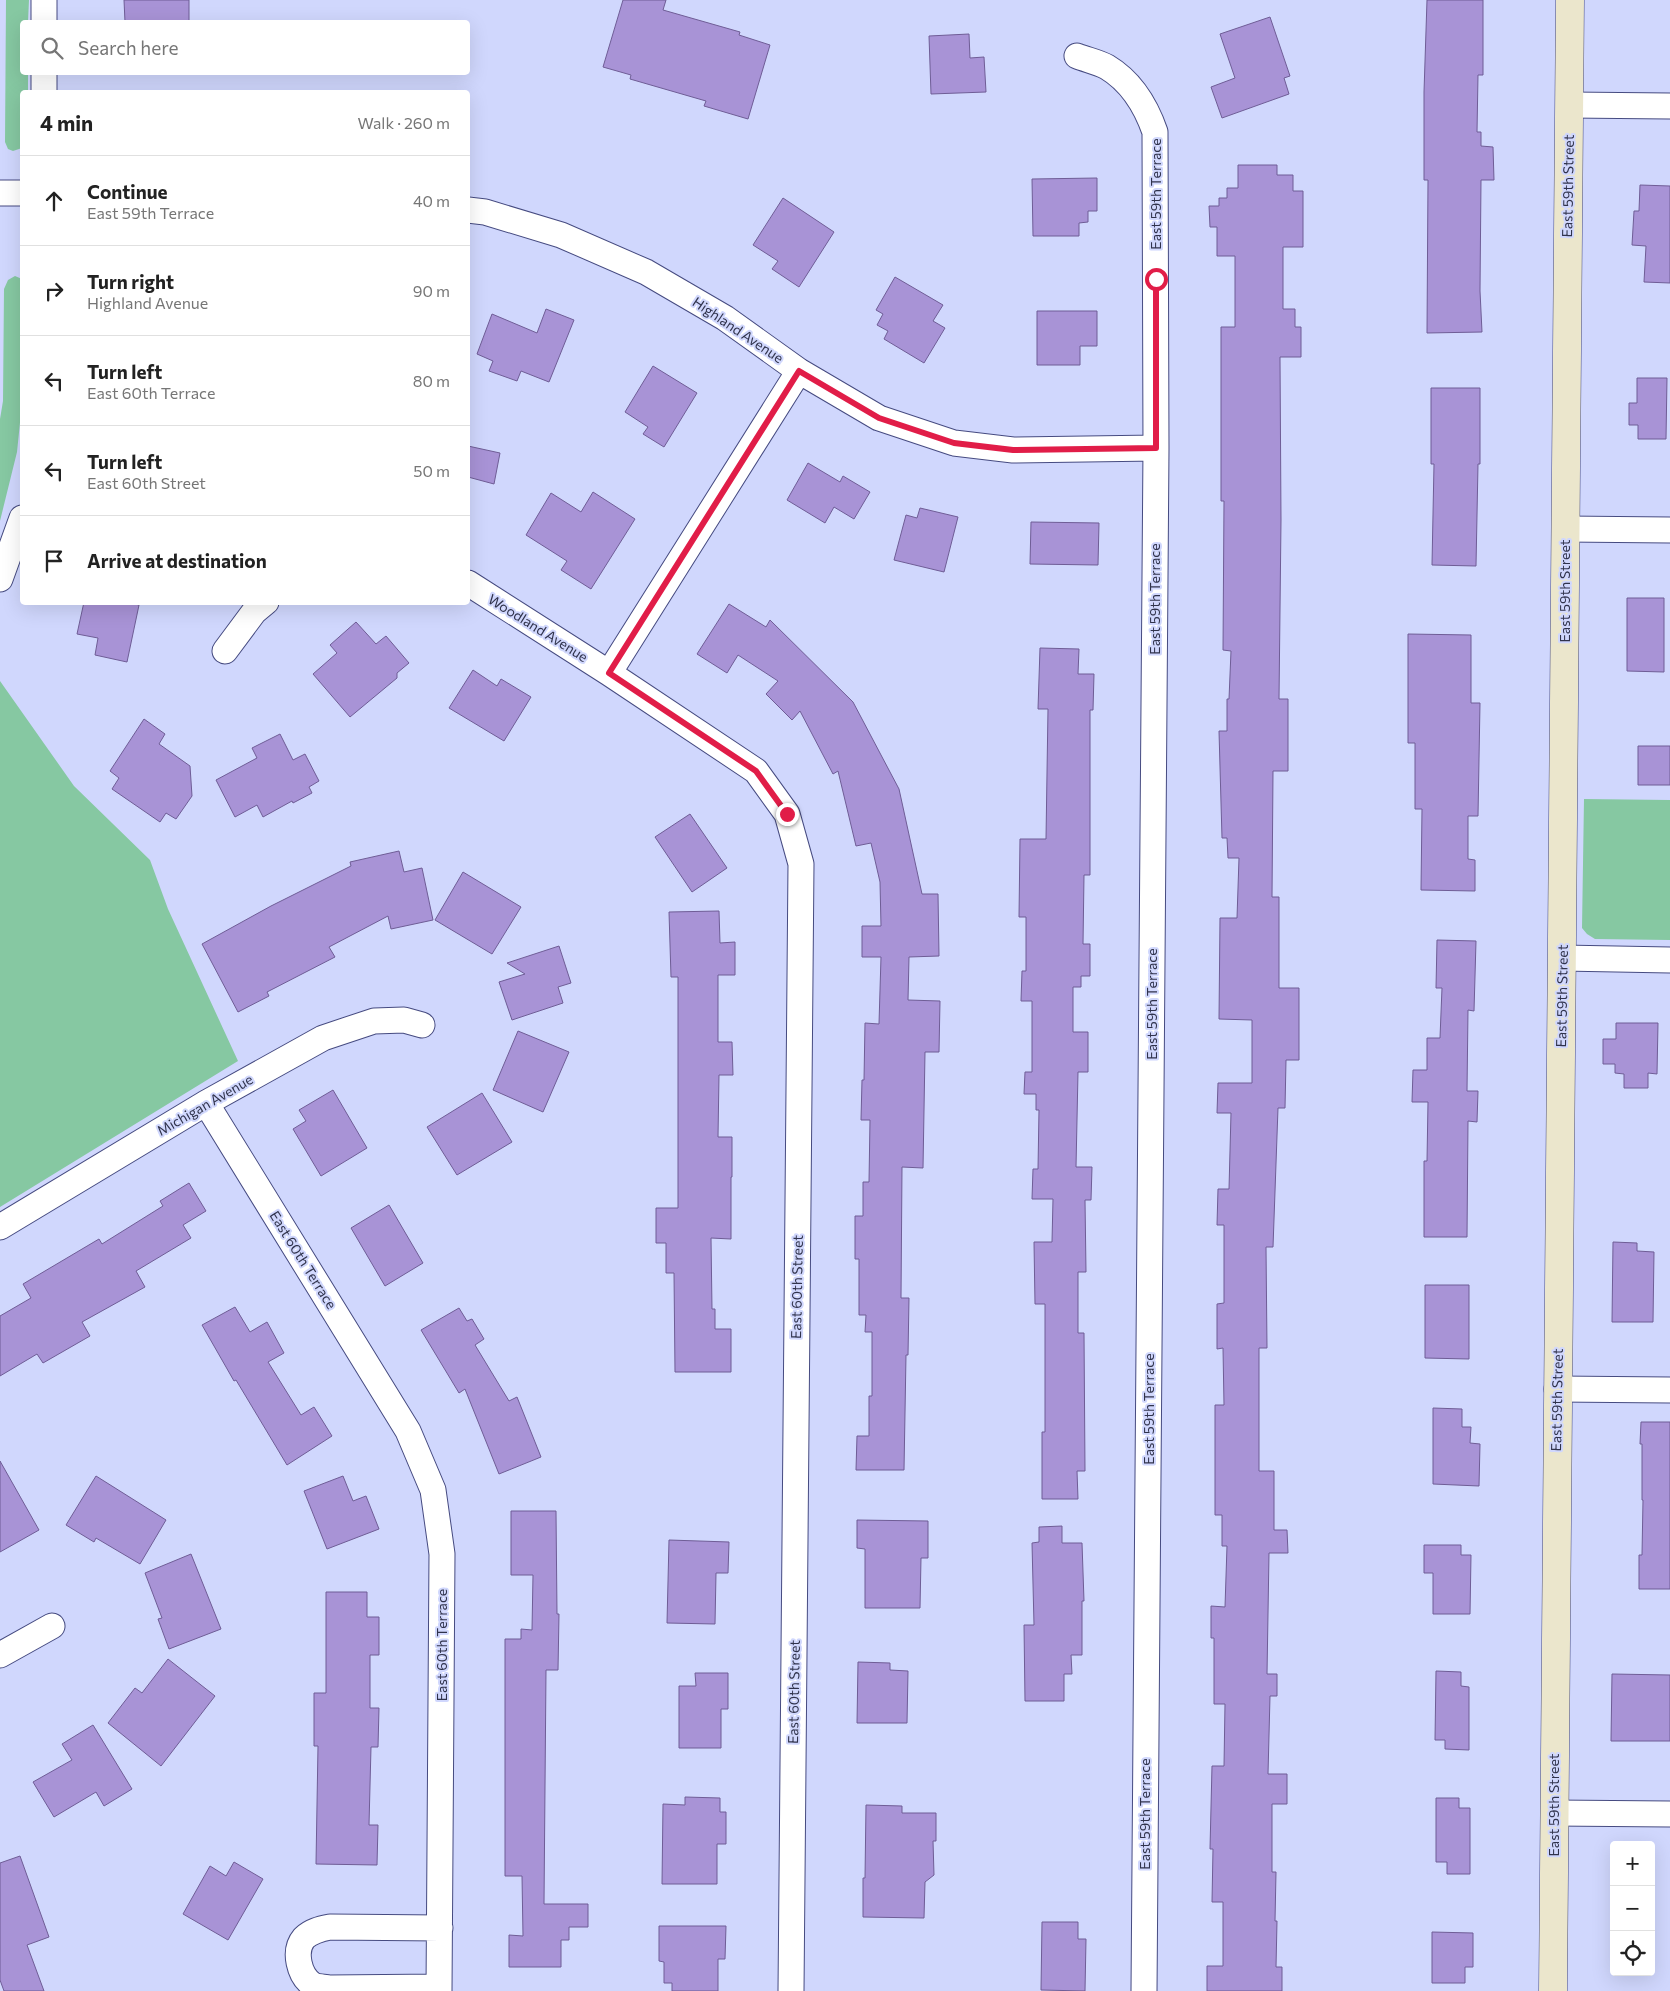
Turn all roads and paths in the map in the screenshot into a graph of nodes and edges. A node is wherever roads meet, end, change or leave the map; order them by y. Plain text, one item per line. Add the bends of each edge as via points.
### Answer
1 (44, 0) edge
2 (1570, 0) edge
3 (44, 20) edge
4 (1077, 56) dead end
5 (44, 75) edge
6 (44, 90) edge
7 (1569, 106) junction
8 (1670, 106) edge
9 (0, 193) edge
10 (20, 193) edge
11 (470, 210) edge
12 (799, 371) junction
13 (1156, 448) junction
14 (20, 524) edge
15 (1565, 529) junction
16 (1670, 530) edge
17 (0, 579) edge
18 (470, 583) edge
19 (262, 605) edge
20 (225, 651) dead end
21 (609, 673) junction
22 (1562, 958) junction
23 (1670, 960) edge
24 (422, 1025) dead end
25 (206, 1103) junction
26 (0, 1227) edge
27 (1557, 1388) junction
28 (1670, 1390) edge
29 (52, 1626) dead end
30 (0, 1655) edge
31 (1554, 1813) junction
32 (1670, 1814) edge
33 (440, 1928) junction
34 (439, 1989) edge
35 (791, 1991) edge
36 (1144, 1991) edge
37 (1552, 1991) edge

1 - 3 street
2 - 7 street, East 59th Street
4 - 13 street, East 59th Terrace via 1107,67 1131,86 1148,111 1156,132
5 - 6 street
7 - 8 street
7 - 15 street, East 59th Street
9 - 10 street
11 - 12 street, Highland Avenue via 561,235 646,272 725,318
12 - 13 street, Highland Avenue via 879,418 954,443 1013,450
12 - 21 street
13 - 36 street, East 59th Terrace
14 - 17 street
15 - 16 street
15 - 22 street, East 59th Street
18 - 21 street, Woodland Avenue
19 - 20 street
21 - 35 street, East 60th Street via 756,771 787,814 801,864
22 - 23 street
22 - 27 street, East 59th Street
24 - 25 street, Michigan Avenue via 404,1020 374,1021 323,1038
25 - 26 street, Michigan Avenue
25 - 33 street, East 60th Terrace via 408,1431 433,1490 442,1554
27 - 28 street
27 - 31 street, East 59th Street
29 - 30 street
31 - 32 street
31 - 37 street, East 59th Street
33 - 34 street, East 60th Terrace
33 - 34 street via 330,1927 313,1931 303,1940 298,1957 302,1972 313,1985

